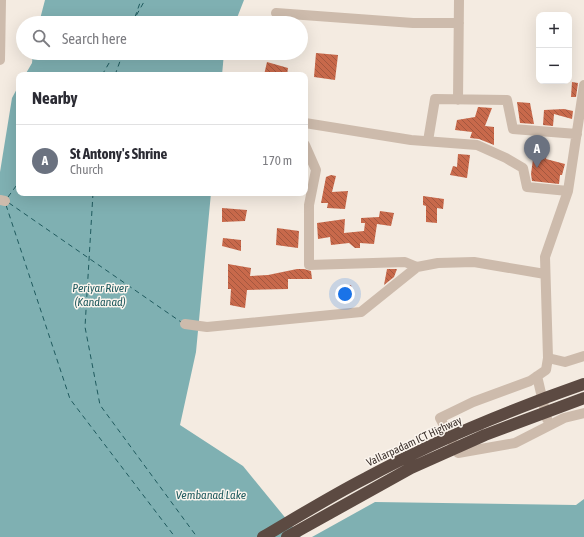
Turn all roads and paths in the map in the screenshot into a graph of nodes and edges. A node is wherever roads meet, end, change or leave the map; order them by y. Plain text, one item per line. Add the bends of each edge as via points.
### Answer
1 (1, 0) edge
2 (459, 0) edge
3 (276, 13) dead end
4 (459, 23) junction
5 (0, 60) edge
6 (584, 85) edge
7 (458, 100) junction
8 (308, 123) edge
9 (577, 134) junction
10 (428, 141) junction
11 (308, 151) edge
12 (568, 191) junction
13 (417, 267) junction
14 (545, 274) junction
15 (184, 324) dead end
16 (584, 356) edge
17 (548, 358) junction
18 (537, 376) junction
19 (584, 384) edge
20 (584, 398) edge
21 (584, 413) edge
22 (548, 426) junction
23 (263, 537) edge
24 (287, 537) edge

1 - 5 street
2 - 4 street
3 - 4 street via 413,23
4 - 7 street
6 - 9 street
7 - 9 street via 507,100 513,128
7 - 10 street via 436,100
8 - 10 street
9 - 12 street
10 - 12 street via 477,145 523,168 527,187
11 - 13 street via 316,170 309,205 308,266 405,262
12 - 14 street via 545,256
13 - 14 street via 474,262
13 - 15 street via 361,312 207,327
14 - 17 street
16 - 17 street via 564,362
17 - 18 street via 546,370
18 - 22 street
18 - 22 street via 440,418 458,453 515,443
19 - 23 highway, Vallarpadam ICT Highway, bridge via 490,420 408,457
20 - 24 highway, bridge via 485,435 411,468
21 - 22 street via 564,418

